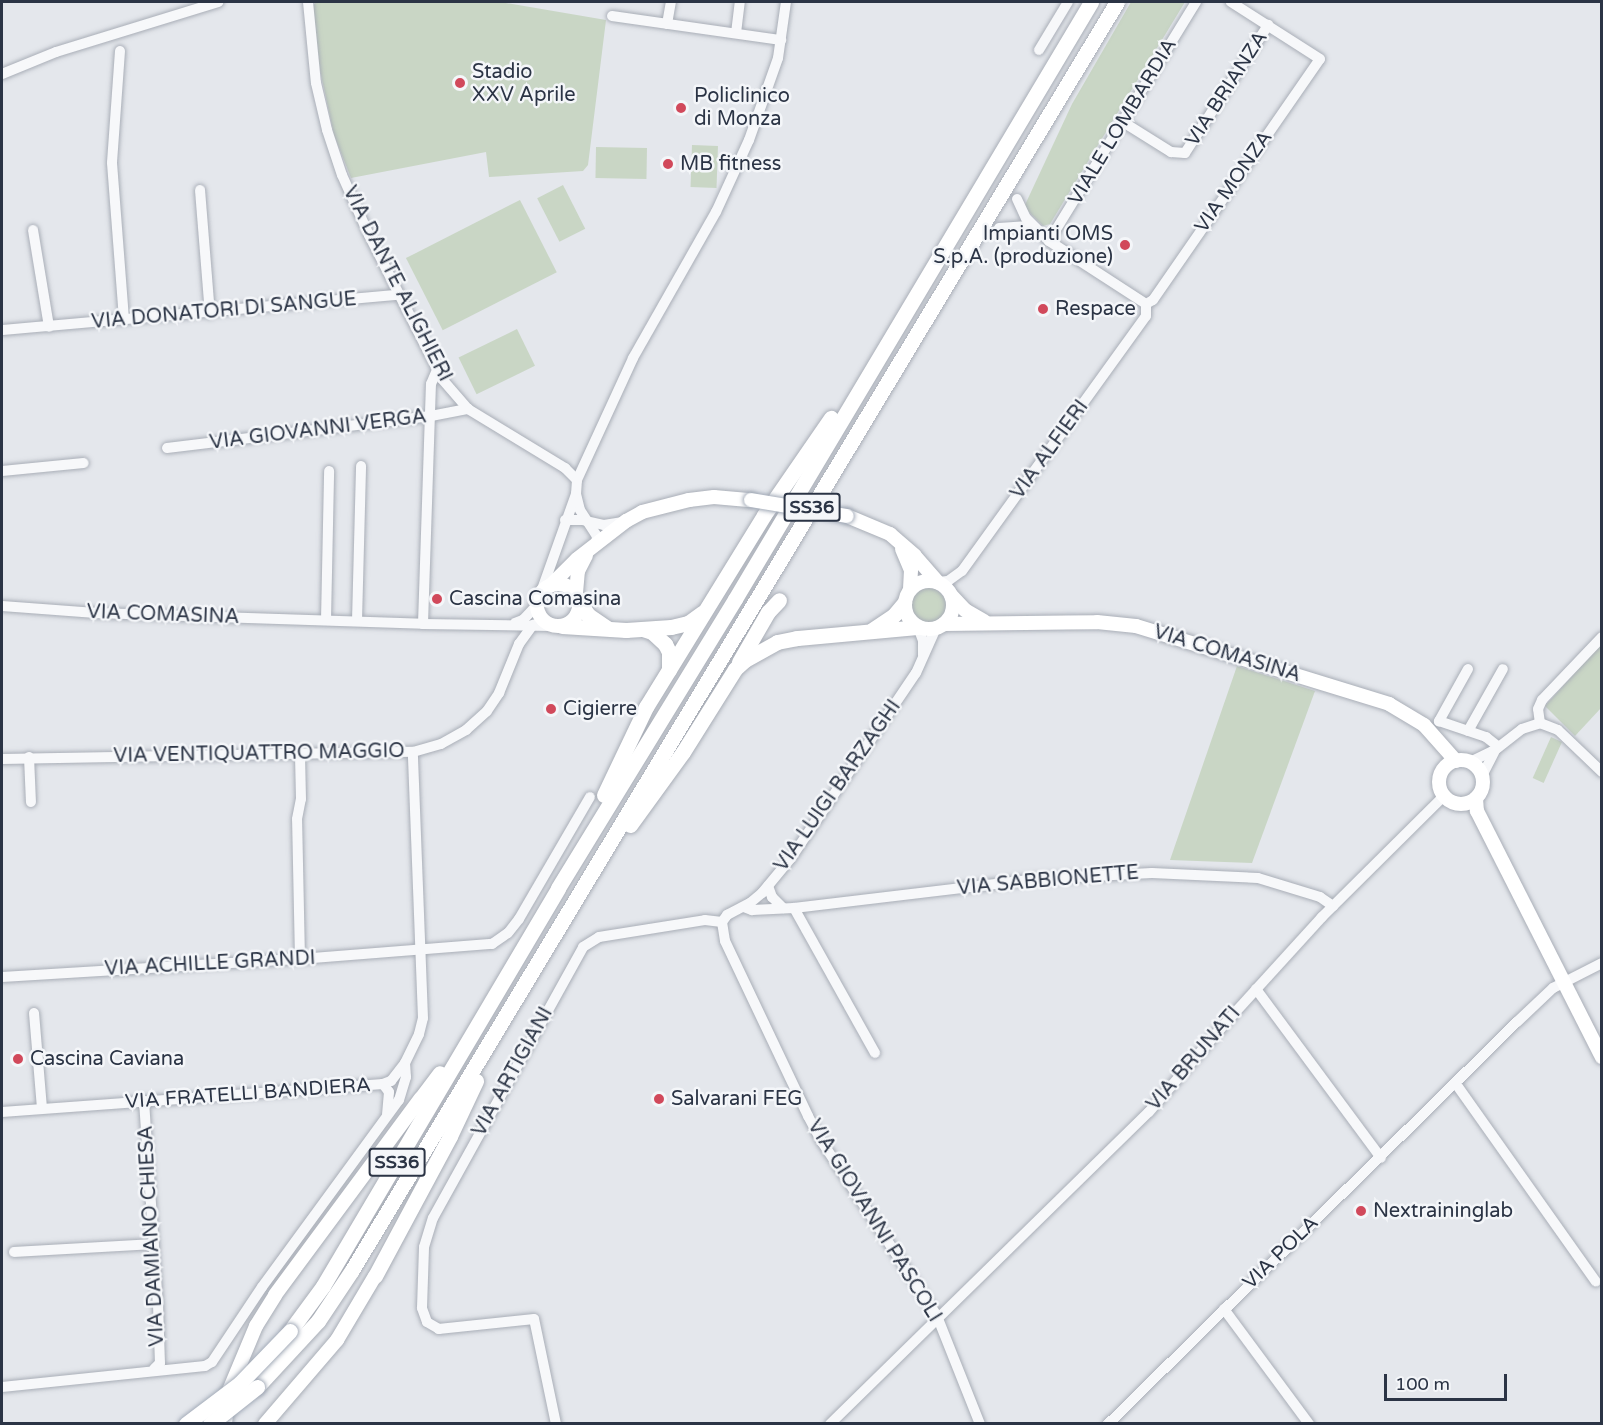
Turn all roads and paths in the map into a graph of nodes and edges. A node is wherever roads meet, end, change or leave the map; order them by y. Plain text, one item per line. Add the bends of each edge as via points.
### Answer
1 (219, 2) edge
2 (308, 2) edge
3 (671, 2) edge
4 (740, 2) edge
5 (786, 2) edge
6 (1068, 2) edge
7 (1090, 2) edge
8 (1117, 2) edge
9 (1196, 2) edge
10 (1231, 2) edge
11 (612, 16) dead end
12 (667, 24) junction
13 (1268, 25) junction
14 (736, 33) junction
15 (781, 40) junction
16 (1039, 50) dead end
17 (120, 51) dead end
18 (2, 74) edge
19 (1123, 122) junction
20 (200, 190) dead end
21 (1017, 199) dead end
22 (999, 228) dead end
23 (33, 230) dead end
24 (1045, 238) junction
25 (398, 295) junction
26 (1146, 304) junction
27 (210, 314) junction
28 (124, 320) junction
29 (49, 327) junction
30 (2, 330) edge
31 (871, 369) junction
32 (438, 370) junction
33 (468, 409) junction
34 (431, 416) junction
35 (167, 448) dead end
36 (84, 463) dead end
37 (361, 466) dead end
38 (2, 471) edge
39 (329, 471) dead end
40 (577, 480) junction
41 (576, 494) junction
42 (565, 520) junction
43 (626, 521) junction
44 (588, 522) junction
45 (890, 534) junction
46 (592, 549) junction
47 (938, 582) junction
48 (910, 588) junction
49 (542, 595) junction
50 (951, 595) junction
51 (577, 598) junction
52 (779, 600) dead end
53 (904, 603) junction
54 (2, 606) edge
55 (708, 607) junction
56 (326, 620) junction
57 (357, 621) junction
58 (985, 622) junction
59 (423, 624) junction
60 (509, 625) junction
61 (533, 625) junction
62 (557, 626) junction
63 (940, 626) junction
64 (918, 627) junction
65 (610, 629) junction
66 (644, 629) junction
67 (866, 633) junction
68 (1602, 637) edge
69 (923, 658) junction
70 (735, 669) junction
71 (1468, 669) dead end
72 (1503, 669) dead end
73 (669, 671) junction
74 (1540, 723) junction
75 (1468, 731) junction
76 (1497, 749) junction
77 (413, 752) junction
78 (300, 754) junction
79 (29, 757) junction
80 (2, 759) edge
81 (1456, 760) junction
82 (1602, 772) edge
83 (1482, 776) junction
84 (1444, 796) junction
85 (590, 797) dead end
86 (31, 802) dead end
87 (1472, 804) junction
88 (593, 871) junction
89 (768, 886) junction
90 (558, 888) junction
91 (1333, 906) junction
92 (744, 907) junction
93 (788, 908) junction
94 (722, 922) junction
95 (418, 950) junction
96 (300, 959) junction
97 (1602, 963) edge
98 (2, 977) edge
99 (1564, 982) junction
100 (1256, 989) junction
101 (499, 990) junction
102 (34, 1013) dead end
103 (507, 1013) junction
104 (875, 1053) dead end
105 (1602, 1057) edge
106 (405, 1063) junction
107 (382, 1084) junction
108 (1456, 1084) junction
109 (421, 1098) joint
110 (144, 1101) junction
111 (42, 1108) junction
112 (2, 1112) edge
113 (385, 1120) junction
114 (1381, 1158) junction
115 (154, 1244) junction
116 (14, 1252) dead end
117 (375, 1276) joint
118 (1596, 1282) dead end
119 (1224, 1309) junction
120 (937, 1316) junction
121 (153, 1369) junction
122 (2, 1387) edge
123 (186, 1424) edge
124 (210, 1424) edge
125 (225, 1424) edge
126 (265, 1424) edge
127 (556, 1424) edge
128 (830, 1424) edge
129 (980, 1424) edge
130 (1108, 1424) edge
131 (1309, 1424) edge

1 - 18 street via 56,52
2 - 25 street, VIA DANTE ALIGHIERI via 316,83 327,130 343,178
3 - 12 street
4 - 14 street
5 - 15 street
6 - 16 street
7 - 31 highway, SS36
8 - 88 highway, SS36
9 - 19 street, VIALE LOMBARDIA
10 - 13 street
11 - 12 street
12 - 14 street
13 - 19 street, VIA BRIANZA via 1185,153 1171,152
13 - 26 street, VIA MONZA via 1320,59 1153,300
14 - 15 street
15 - 40 street via 764,103 730,182 633,358
17 - 28 street via 112,163
19 - 24 street, VIALE LOMBARDIA
20 - 27 street
21 - 24 street via 1026,218
22 - 24 street via 1025,226
23 - 29 street
24 - 26 street
25 - 27 street, VIA DONATORI DI SANGUE
25 - 32 street, VIA DANTE ALIGHIERI
26 - 47 street, VIA ALFIERI via 1146,316 962,571
27 - 28 street, VIA DONATORI DI SANGUE
28 - 29 street, VIA DONATORI DI SANGUE
29 - 30 street, VIA DONATORI DI SANGUE
31 - 55 highway via 846,395
31 - 90 highway, SS36
32 - 33 street, VIA DANTE ALIGHIERI
32 - 34 street via 431,384
33 - 34 street, VIA GIOVANNI VERGA
33 - 40 street, VIA DANTE ALIGHIERI via 565,468
34 - 35 street, VIA GIOVANNI VERGA
34 - 59 street
36 - 38 street
37 - 57 street
39 - 56 street
40 - 41 street
41 - 42 street
41 - 44 street
42 - 44 street
42 - 49 street
43 - 44 street via 604,525
43 - 45 main road, bridge via 659,506 714,497 847,516
43 - 46 main road
44 - 46 street via 597,536
45 - 47 main road
45 - 48 main road via 909,559
46 - 49 main road
46 - 51 main road via 578,571
47 - 48 main road via 923,581
47 - 50 main road
48 - 53 main road
49 - 51 main road via 564,585
49 - 60 street via 523,620
49 - 62 main road via 541,618
50 - 58 main road via 965,610
50 - 63 main road via 952,611
51 - 62 main road via 574,620
51 - 65 highway via 597,624
52 - 70 highway
53 - 64 main road via 907,617
53 - 67 highway via 894,615
54 - 56 street, VIA COMASINA via 96,614
55 - 66 highway via 688,623
55 - 73 highway
56 - 57 street, VIA COMASINA
57 - 59 street, VIA COMASINA
58 - 63 main road, VIA COMASINA
58 - 81 main road, VIA COMASINA via 1136,626 1389,704 1424,725
59 - 60 street, VIA COMASINA
60 - 61 street, VIA COMASINA
61 - 62 street, VIA COMASINA
61 - 77 street, VIA VENTIQUATTRO MAGGIO via 519,644 499,693 487,711 466,730 441,744
62 - 65 highway
63 - 64 main road
63 - 69 street, VIA LUIGI BARZAGHI
64 - 67 highway
64 - 69 street
65 - 66 highway
66 - 73 highway via 665,644
67 - 70 highway via 815,635 766,647
68 - 74 street via 1542,700 1538,709
69 - 89 street, VIA LUIGI BARZAGHI via 874,737
70 - 88 highway via 683,752
71 - 75 street via 1439,721
72 - 75 street
73 - 90 highway via 638,721 614,776 561,874
74 - 76 street via 1522,729
74 - 82 street via 1558,730
75 - 76 street via 1486,737
76 - 81 street
76 - 83 street
77 - 78 street, VIA VENTIQUATTRO MAGGIO
77 - 95 street, VIA FRATELLI BANDIERA
78 - 79 street, VIA VENTIQUATTRO MAGGIO
78 - 96 street
79 - 80 street, VIA VENTIQUATTRO MAGGIO
79 - 86 street
81 - 83 main road, VIA COMASINA
81 - 84 main road via 1444,769 1440,782
83 - 87 main road via 1482,788
84 - 87 main road via 1450,801
84 - 91 street, VIA BRUNATI
85 - 95 street, VIA ACHILLE GRANDI via 549,869 501,940 483,946
87 - 99 main road
88 - 103 highway, SS36
89 - 92 street, VIA LUIGI BARZAGHI
89 - 93 street via 772,897
90 - 101 highway, SS36
91 - 93 street, VIA SABBIONETTE via 1320,897 1257,878 1152,873 1037,879
91 - 100 street, VIA BRUNATI
92 - 93 street, VIA SABBIONETTE
92 - 94 street
93 - 104 street
94 - 120 street, VIA GIOVANNI PASCOLI via 725,940 822,1142
94 - 127 street, VIA ARTIGIANI via 705,920 599,937 584,947 433,1218 424,1247 422,1308 427,1322 439,1329 534,1319
95 - 96 street, VIA ACHILLE GRANDI
95 - 106 street, VIA FRATELLI BANDIERA via 423,1018
96 - 98 street, VIA ACHILLE GRANDI
97 - 99 street, VIA POLA
99 - 105 main road
99 - 108 street, VIA POLA via 1553,988
100 - 114 street
100 - 120 street, VIA BRUNATI via 1149,1112
101 - 109 highway, SS36
101 - 123 highway, SS36, bridge via 323,1286 290,1331 240,1383
102 - 111 street
103 - 117 highway, SS36 via 450,1136
103 - 124 highway, SS36, bridge via 329,1306 257,1387
106 - 107 street, VIA FRATELLI BANDIERA via 391,1081
106 - 113 street via 404,1088
107 - 110 street, VIA FRATELLI BANDIERA
107 - 113 street via 389,1092
108 - 114 street, VIA POLA
108 - 118 street
109 - 125 main road, SS36 via 260,1318 228,1393
110 - 111 street, VIA FRATELLI BANDIERA
110 - 115 street, VIA DAMIANO CHIESA
111 - 112 street, VIA FRATELLI BANDIERA
113 - 121 street via 212,1362 205,1366
114 - 119 street, VIA POLA
115 - 116 street
115 - 121 street, VIA DAMIANO CHIESA via 160,1363
117 - 126 main road, SS36 via 337,1340
119 - 130 street, VIA POLA
119 - 131 street
120 - 128 street, VIA BRUNATI
120 - 129 street, VIA GIOVANNI PASCOLI
121 - 122 street

